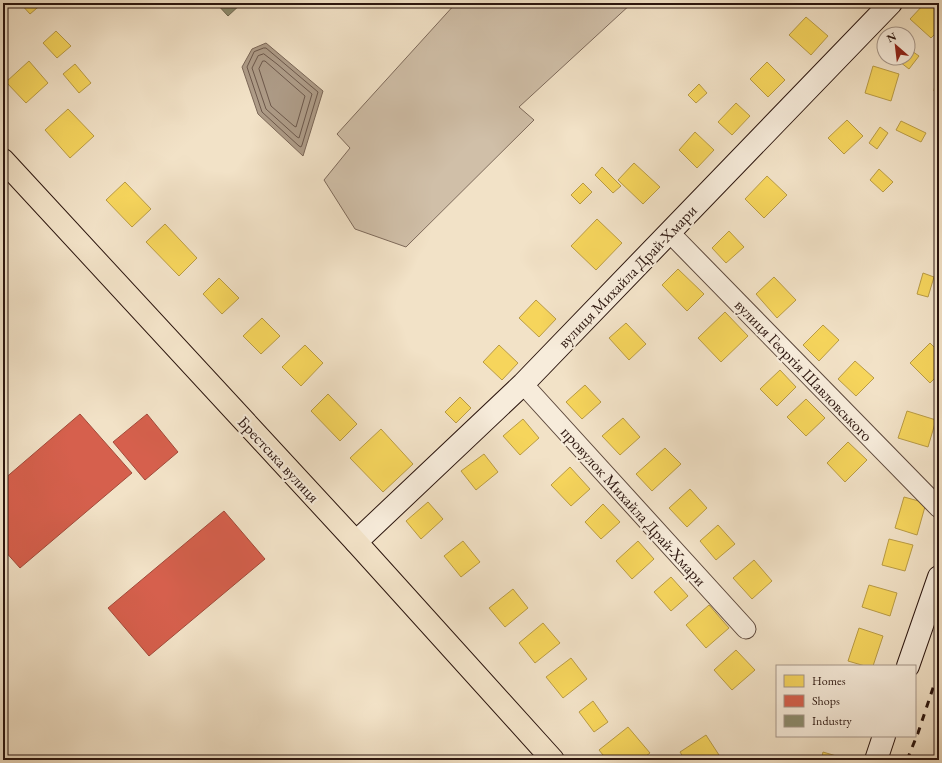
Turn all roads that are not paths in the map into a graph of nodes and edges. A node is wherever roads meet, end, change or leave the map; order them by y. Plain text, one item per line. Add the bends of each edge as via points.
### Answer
1 (891, 3) edge
2 (3, 160) edge
3 (670, 233) junction
4 (522, 384) junction
5 (939, 508) edge
6 (356, 542) junction
7 (939, 577) edge
8 (746, 629) dead end
9 (908, 665) edge
10 (884, 737) edge
11 (553, 760) edge
12 (876, 760) edge

1 - 3 main road, вулиця Михайла Драй-Хмари
2 - 6 highway, Брестська вулиця
3 - 4 main road, вулиця Михайла Драй-Хмари
3 - 5 street, вулиця Георгія Шавловського
4 - 6 main road, вулиця Михайла Драй-Хмари
4 - 8 street, провулок Михайла Драй-Хмари
6 - 11 highway, Брестська вулиця
7 - 9 main road
10 - 12 main road

